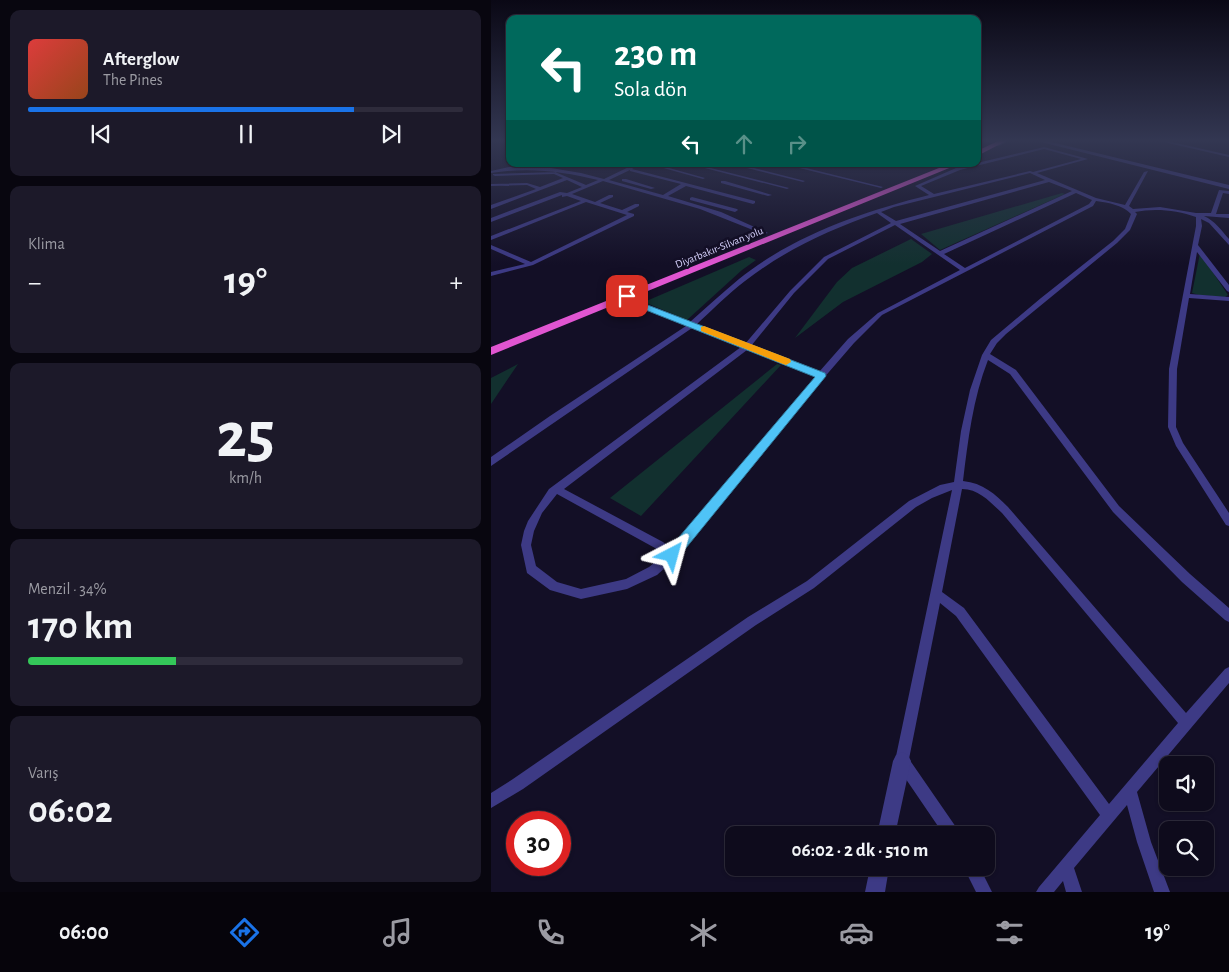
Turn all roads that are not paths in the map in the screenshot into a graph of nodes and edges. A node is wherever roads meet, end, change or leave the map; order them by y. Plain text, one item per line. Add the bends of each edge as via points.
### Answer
1 (560, 182) edge
2 (573, 182) edge
3 (599, 182) edge
4 (610, 182) edge
5 (632, 182) edge
6 (675, 182) edge
7 (695, 182) edge
8 (725, 182) edge
9 (761, 182) edge
10 (859, 182) edge
11 (895, 182) edge
12 (911, 182) edge
13 (927, 182) edge
14 (991, 182) edge
15 (1043, 182) edge
16 (1053, 182) edge
17 (1142, 182) edge
18 (1215, 182) edge
19 (491, 185) edge
20 (687, 185) junction
21 (1229, 185) edge
22 (584, 186) junction
23 (714, 186) dead end
24 (881, 187) junction
25 (787, 188) dead end
26 (541, 189) junction
27 (707, 190) junction
28 (1076, 191) junction
29 (670, 192) junction
30 (1229, 193) edge
31 (566, 194) junction
32 (769, 195) dead end
33 (611, 196) dead end
34 (934, 196) junction
35 (663, 197) junction
36 (1095, 199) junction
37 (585, 201) junction
38 (753, 202) dead end
39 (594, 204) junction
40 (637, 204) dead end
41 (491, 207) edge
42 (1129, 209) junction
43 (735, 210) dead end
44 (877, 211) junction
45 (622, 212) junction
46 (1188, 214) junction
47 (633, 215) joint
48 (1213, 215) junction
49 (1229, 216) edge
50 (1198, 217) junction
51 (491, 222) edge
52 (896, 224) junction
53 (765, 233) junction
54 (491, 238) edge
55 (1229, 243) edge
56 (1195, 245) junction
57 (491, 246) edge
58 (941, 253) junction
59 (531, 264) junction
60 (964, 270) junction
61 (491, 274) edge
62 (1229, 290) edge
63 (627, 296) junction
64 (1187, 296) junction
65 (1229, 299) edge
66 (693, 325) junction
67 (491, 342) edge
68 (747, 346) junction
69 (491, 351) edge
70 (986, 356) junction
71 (821, 376) junction
72 (491, 462) edge
73 (958, 484) junction
74 (556, 489) junction
75 (1229, 522) edge
76 (672, 555) junction
77 (936, 594) junction
78 (1229, 616) edge
79 (1229, 673) edge
80 (1187, 724) junction
81 (901, 761) junction
82 (1129, 791) junction
83 (491, 801) edge
84 (1109, 816) junction
85 (889, 826) edge
86 (947, 826) edge
87 (1066, 865) junction
88 (878, 876) edge
89 (976, 876) edge
90 (875, 892) edge
91 (984, 892) edge
92 (1044, 892) edge
93 (1074, 892) edge
94 (1162, 892) edge

1 - 26 street
2 - 22 street
3 - 22 street
4 - 35 street
5 - 29 street
6 - 20 street
7 - 20 street
8 - 32 street via 722,183
9 - 25 street
10 - 24 street
11 - 24 highway
12 - 63 highway, Diyarbakır-Silvan yolu
13 - 34 street via 917,186
14 - 34 street
15 - 52 street
16 - 28 street
17 - 42 street
18 - 21 street
19 - 26 street via 527,184
20 - 27 street
20 - 29 street
22 - 31 street
23 - 27 street
24 - 53 highway
26 - 41 street
27 - 38 street
28 - 36 street
28 - 58 street
29 - 35 street
29 - 43 street
30 - 48 street via 1221,191
31 - 37 street
31 - 51 street
33 - 39 street
34 - 44 street
35 - 53 street via 715,212
36 - 42 street
36 - 60 street via 1091,205
37 - 39 street
37 - 54 street
39 - 45 street
40 - 45 street
42 - 46 street via 1171,209
42 - 70 street via 1134,214 1127,230 995,341
44 - 52 street
44 - 66 street via 802,241 774,258 742,280
45 - 47 street
46 - 48 street
46 - 50 street
47 - 59 street
48 - 49 street
50 - 55 street via 1210,222
50 - 56 street
52 - 58 street
52 - 68 street via 826,258 792,292
53 - 67 highway
56 - 62 street
56 - 64 street
57 - 59 street
58 - 60 street
59 - 61 street
60 - 71 street via 880,314
63 - 66 street via 631,301
63 - 69 highway, Diyarbakır-Silvan yolu
64 - 65 street
64 - 75 street via 1173,369 1172,426 1179,444
66 - 68 street
66 - 72 street
68 - 71 street
68 - 74 street
70 - 73 street via 962,443
70 - 78 street via 1013,372 1116,508
71 - 76 street
73 - 77 street
73 - 80 street via 981,487 1005,510
73 - 83 street via 924,497 781,605 752,621
74 - 76 street
74 - 76 street via 540,508 526,545 531,569 554,586 581,594 627,584 653,571
77 - 81 street
77 - 84 street via 960,612
79 - 80 street
80 - 82 street
81 - 85 street
81 - 86 street
82 - 84 street
82 - 94 street
84 - 87 street
87 - 92 street
87 - 93 street
88 - 90 street
89 - 91 street

